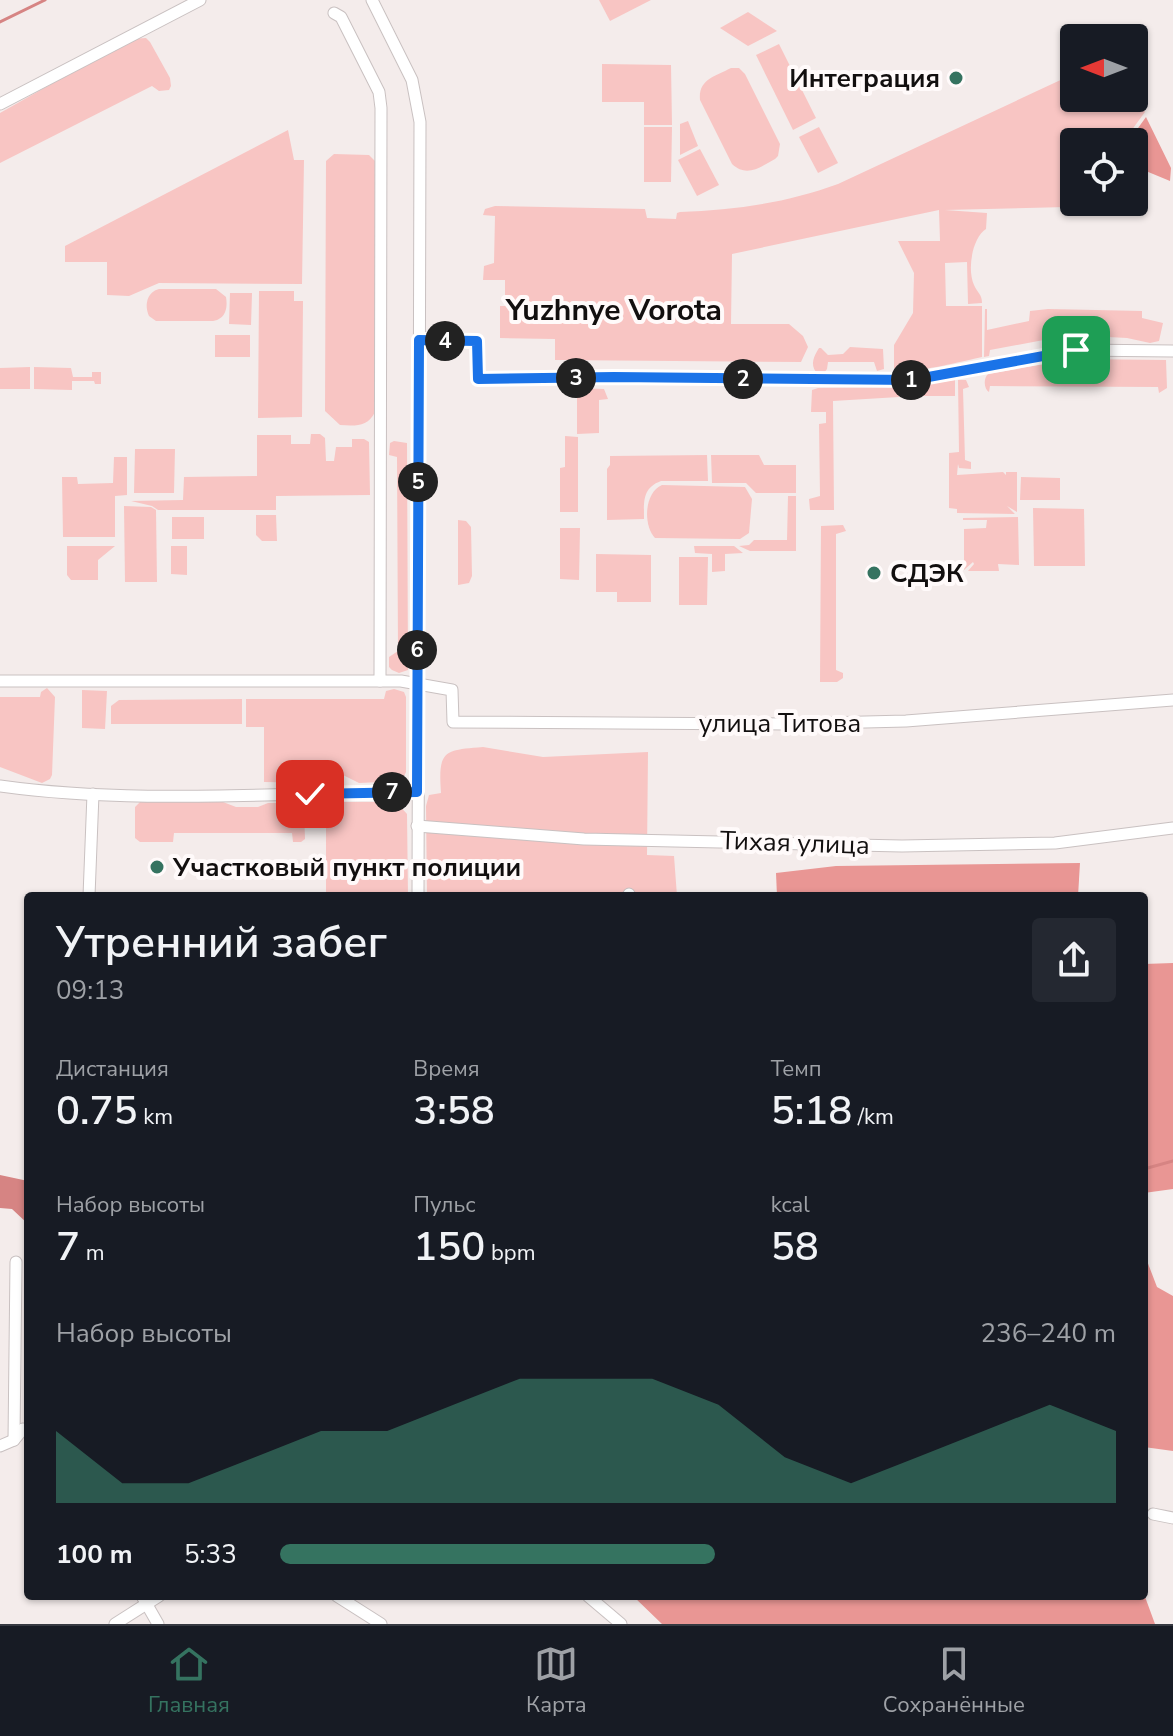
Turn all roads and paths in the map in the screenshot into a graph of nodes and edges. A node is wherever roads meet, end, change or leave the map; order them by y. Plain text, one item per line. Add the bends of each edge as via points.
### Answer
1 (200, 0) edge
2 (372, 0) edge
3 (334, 13) dead end
4 (0, 104) edge
5 (419, 340) junction
6 (1173, 351) edge
7 (0, 681) edge
8 (380, 681) junction
9 (417, 684) junction
10 (1173, 700) edge
11 (0, 786) edge
12 (417, 792) junction
13 (93, 794) junction
14 (417, 826) junction
15 (1173, 828) edge
16 (89, 892) edge
17 (418, 892) edge
18 (16, 1262) dead end
19 (23, 1429) dead end
20 (14, 1440) junction
21 (0, 1446) edge
22 (1153, 1514) dead end
23 (1173, 1518) edge
24 (144, 1600) edge
25 (343, 1600) edge
26 (593, 1600) edge
27 (115, 1624) edge
28 (158, 1624) edge
29 (381, 1624) edge
30 (621, 1624) edge

1 - 4 street
2 - 5 street via 418,101
3 - 8 street via 341,17 379,92 381,108
5 - 6 street via 477,341 478,379 912,380 1076,350
5 - 9 street
7 - 8 street
8 - 9 street
9 - 10 street, улица Титова via 452,690 453,722 906,721
9 - 12 street
11 - 13 street
12 - 13 street
12 - 14 street
13 - 16 street
14 - 15 street, Тихая улица via 584,839 961,846 1055,843
14 - 17 street
18 - 20 street
19 - 20 street
20 - 21 street
22 - 23 street
24 - 27 street
24 - 28 street
25 - 29 street
26 - 30 street

